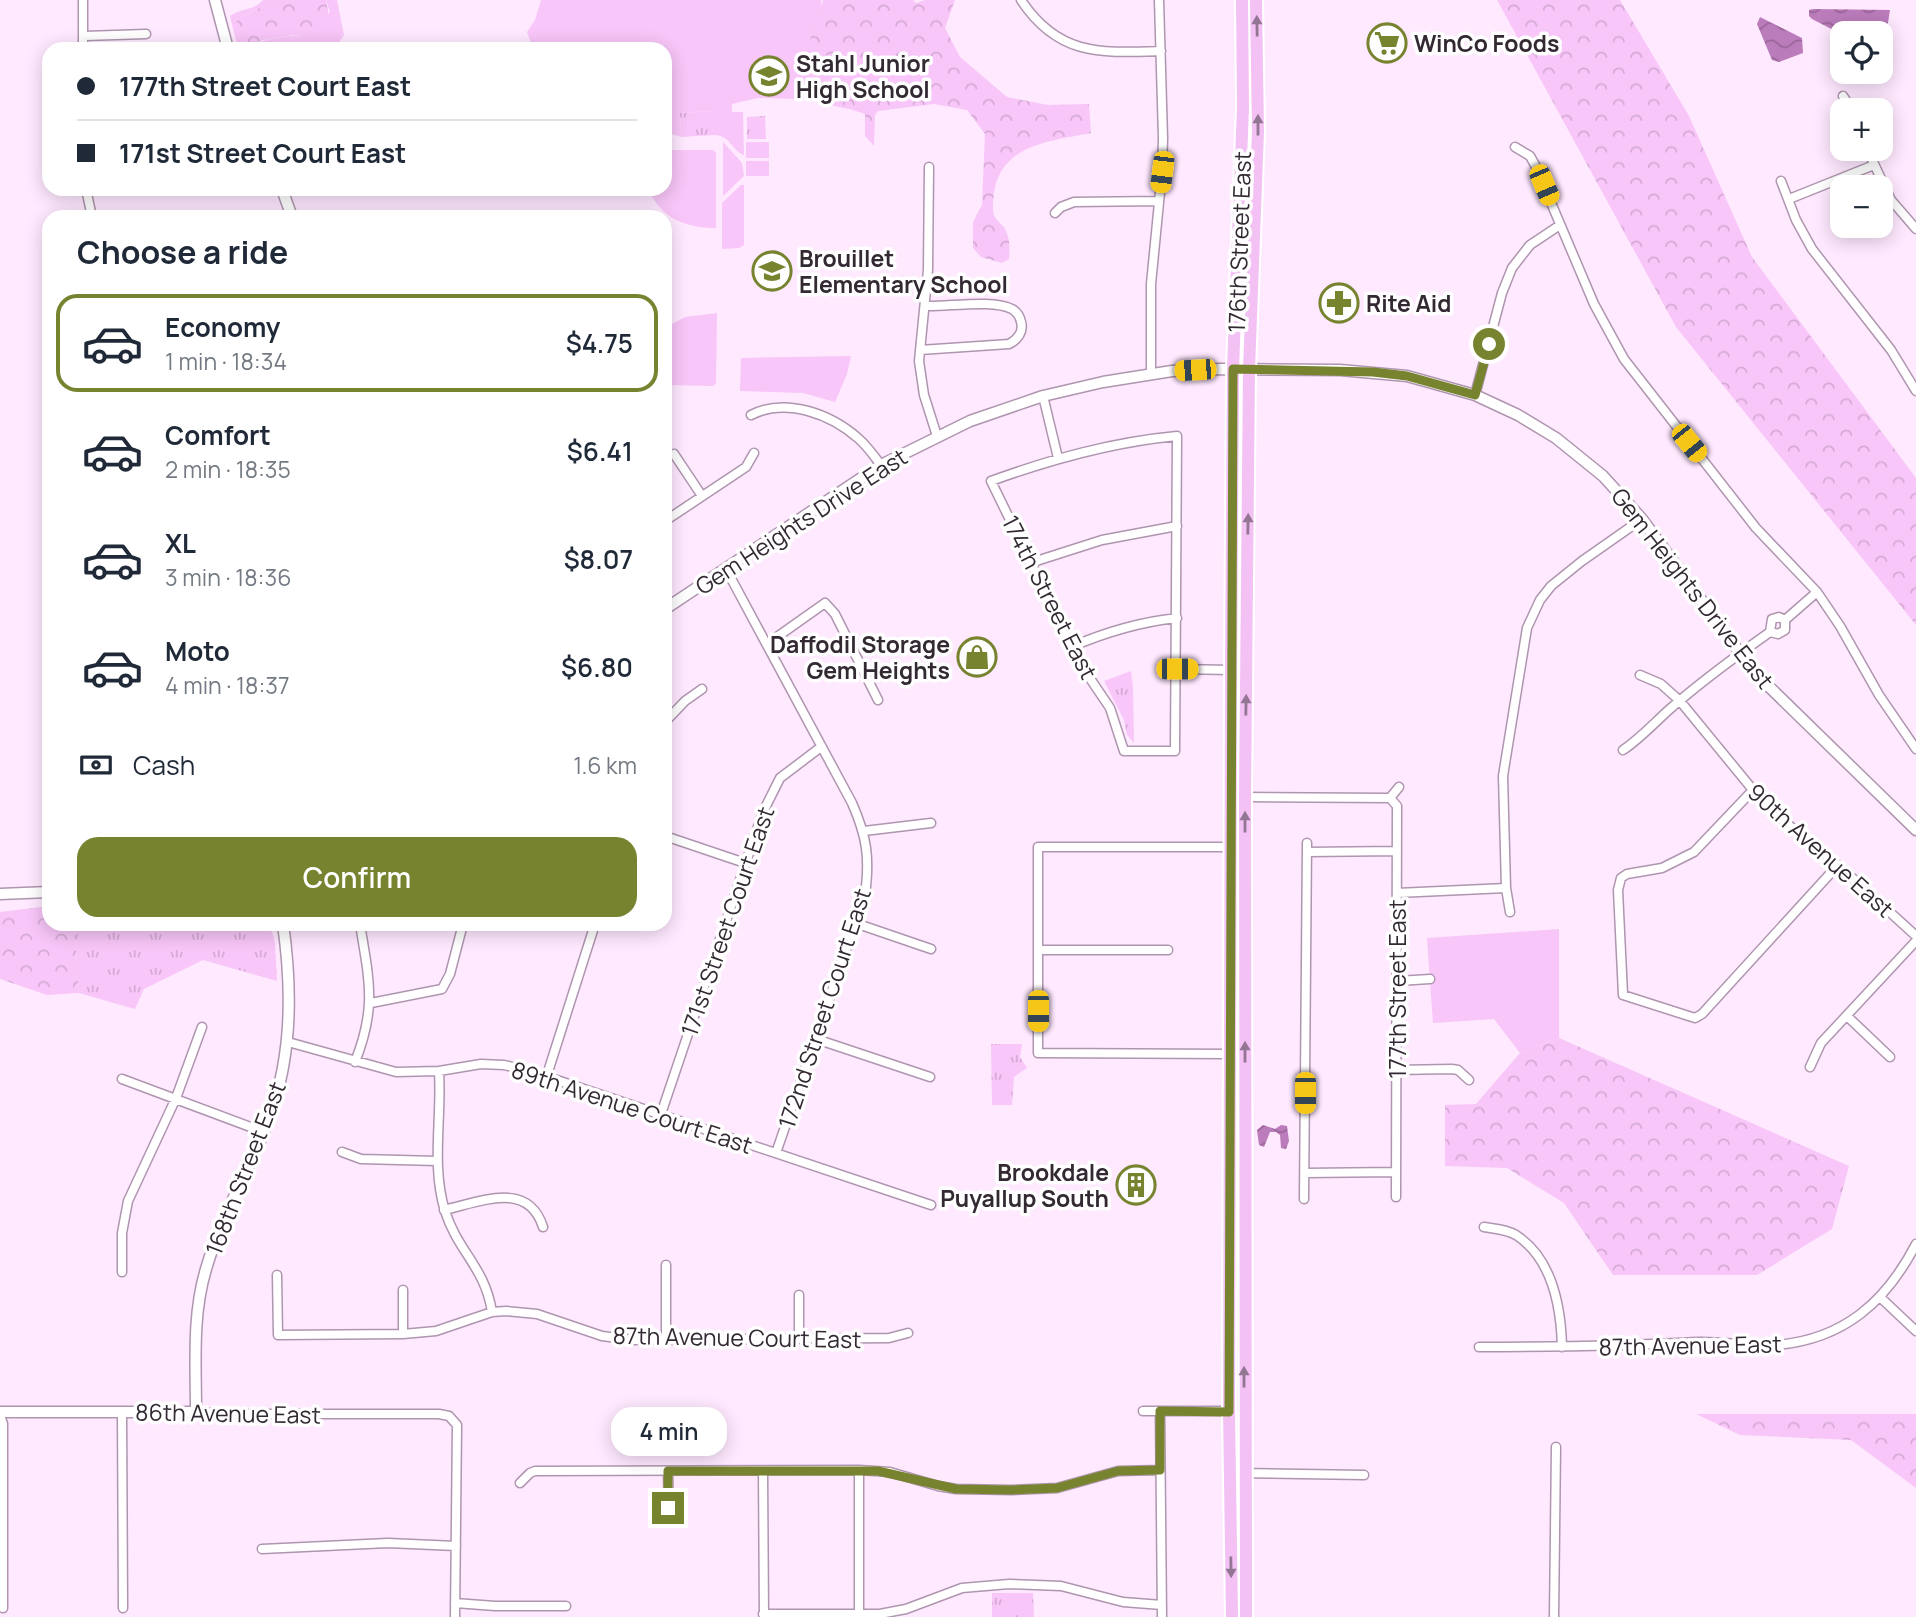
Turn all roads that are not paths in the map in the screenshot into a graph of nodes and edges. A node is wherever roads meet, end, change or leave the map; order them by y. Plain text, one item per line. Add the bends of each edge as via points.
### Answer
1 (83, 0) edge
2 (215, 0) edge
3 (1021, 0) edge
4 (1159, 0) edge
5 (1242, 0) edge
6 (1256, 0) edge
7 (146, 34) dead end
8 (83, 36) junction
9 (83, 42) edge
10 (226, 42) edge
11 (1161, 51) junction
12 (1515, 147) dead end
13 (1872, 161) edge
14 (1874, 165) junction
15 (929, 167) dead end
16 (1781, 181) dead end
17 (1789, 199) junction
18 (1158, 201) junction
19 (1055, 214) dead end
20 (1560, 225) junction
21 (1916, 229) edge
22 (925, 306) junction
23 (920, 350) junction
24 (1233, 369) junction
25 (1250, 370) junction
26 (1151, 374) junction
27 (1916, 391) edge
28 (1475, 395) junction
29 (1043, 396) junction
30 (751, 415) dead end
31 (937, 436) junction
32 (754, 453) dead end
33 (674, 454) dead end
34 (1058, 458) junction
35 (881, 465) junction
36 (702, 496) junction
37 (672, 516) edge
38 (1642, 519) junction
39 (1177, 526) junction
40 (1030, 563) junction
41 (726, 569) junction
42 (1817, 592) junction
43 (672, 604) edge
44 (1177, 618) junction
45 (768, 644) junction
46 (1071, 646) junction
47 (1739, 654) junction
48 (1177, 669) junction
49 (1231, 670) junction
50 (1640, 675) dead end
51 (702, 689) dead end
52 (878, 700) dead end
53 (1680, 701) junction
54 (1231, 708) junction
55 (672, 715) edge
56 (821, 747) junction
57 (1916, 749) edge
58 (1623, 750) dead end
59 (1399, 787) dead end
60 (1753, 790) junction
61 (1245, 797) junction
62 (1390, 798) junction
63 (931, 823) dead end
64 (1916, 830) edge
65 (864, 831) junction
66 (672, 838) edge
67 (1231, 847) junction
68 (1397, 851) junction
69 (746, 863) junction
70 (1838, 865) junction
71 (1506, 888) junction
72 (42, 892) edge
73 (0, 893) edge
74 (1397, 894) junction
75 (1510, 912) dead end
76 (855, 923) junction
77 (284, 931) edge
78 (361, 931) edge
79 (461, 931) edge
80 (593, 931) edge
81 (1916, 939) edge
82 (931, 949) dead end
83 (1038, 950) junction
84 (1168, 950) dead end
85 (1430, 979) dead end
86 (1398, 981) junction
87 (1245, 985) junction
88 (370, 1003) junction
89 (1847, 1016) junction
90 (202, 1027) dead end
91 (816, 1039) junction
92 (288, 1042) junction
93 (1230, 1056) junction
94 (1890, 1057) dead end
95 (355, 1062) junction
96 (1810, 1067) dead end
97 (1396, 1070) junction
98 (439, 1071) junction
99 (548, 1075) junction
100 (930, 1077) dead end
101 (122, 1079) dead end
102 (1469, 1080) dead end
103 (176, 1098) junction
104 (661, 1114) junction
105 (264, 1132) junction
106 (342, 1152) dead end
107 (776, 1153) junction
108 (437, 1161) junction
109 (1244, 1168) junction
110 (1396, 1172) junction
111 (1305, 1173) junction
112 (1396, 1197) dead end
113 (1304, 1199) dead end
114 (931, 1205) dead end
115 (444, 1210) junction
116 (543, 1227) dead end
117 (1484, 1227) dead end
118 (1916, 1244) edge
119 (666, 1265) dead end
120 (122, 1272) dead end
121 (277, 1275) dead end
122 (403, 1290) dead end
123 (799, 1295) dead end
124 (1881, 1298) junction
125 (492, 1312) junction
126 (1916, 1331) edge
127 (908, 1333) dead end
128 (403, 1334) junction
129 (666, 1338) junction
130 (799, 1338) junction
131 (1479, 1347) dead end
132 (1562, 1347) junction
133 (1143, 1411) dead end
134 (1160, 1411) junction
135 (122, 1412) junction
136 (196, 1412) junction
137 (1229, 1412) junction
138 (0, 1413) edge
139 (1556, 1447) dead end
140 (859, 1470) junction
141 (1160, 1470) junction
142 (668, 1471) junction
143 (763, 1471) junction
144 (1241, 1473) junction
145 (1364, 1475) dead end
146 (520, 1483) dead end
147 (668, 1518) dead end
148 (456, 1546) junction
149 (262, 1549) dead end
150 (455, 1603) junction
151 (1161, 1605) junction
152 (565, 1606) dead end
153 (3, 1608) dead end
154 (123, 1608) dead end
155 (859, 1614) junction
156 (764, 1616) edge
157 (455, 1617) edge
158 (1162, 1617) edge
159 (1232, 1617) edge
160 (1246, 1617) edge
161 (1554, 1617) edge

1 - 8 street
2 - 10 street
3 - 11 street via 1033,17 1062,40 1089,50
4 - 11 street
5 - 24 main road, 176th Street East via 1243,107
25 -> 6 main road, 176th Street East via 1258,131
7 - 8 street
8 - 9 street
11 - 18 street via 1163,138
12 - 20 street via 1530,156
13 - 14 street
14 - 17 street
14 - 21 street via 1891,200
15 - 22 street
16 - 17 street
17 - 27 street via 1812,249 1891,350
18 - 19 street via 1086,200 1061,207
18 - 26 street via 1151,284
20 - 28 street via 1531,245 1512,268
20 - 42 street via 1624,359 1756,528
22 - 23 street
22 - 23 street via 1010,308 1022,327 1009,344
23 - 31 street via 920,379
24 - 25 street, Gem Heights Drive East
24 - 26 street, Gem Heights Drive East
24 - 49 main road, 176th Street East
25 - 28 street, Gem Heights Drive East via 1373,372 1407,376
61 -> 25 main road, 176th Street East
26 - 29 street, Gem Heights Drive East
28 - 38 street, Gem Heights Drive East via 1556,438 1603,476
29 - 31 street, Gem Heights Drive East
29 - 34 street
30 - 35 street via 764,408 807,410 834,421 860,440
31 - 35 street, Gem Heights Drive East
32 - 36 street via 746,467
33 - 36 street
34 - 39 street via 1177,436
34 - 40 street, 174th Street East via 991,481
35 - 41 street, Gem Heights Drive East
36 - 37 street
38 - 47 street, Gem Heights Drive East
38 - 71 street via 1557,581 1527,628 1503,776
39 - 40 street via 1101,540
39 - 44 street
40 - 46 street, 174th Street East
41 - 43 street, Gem Heights Drive East
41 - 45 street
42 - 47 street via 1785,620 1785,630 1770,632
42 - 57 street
44 - 46 street via 1113,629
44 - 48 street
45 - 52 street via 825,603 835,614
45 - 56 street
46 - 48 street, 174th Street East via 1110,708 1124,751 1175,751
47 - 53 street
47 - 64 street, Gem Heights Drive East
48 - 49 street
49 - 54 main road, 176th Street East
50 - 53 street, 90th Avenue East via 1661,684
51 - 55 street
53 - 58 street
53 - 60 street, 90th Avenue East
54 - 61 main road via 1237,734 1238,793
54 - 67 main road, 176th Street East
56 - 65 street, 172nd Street Court East
56 - 69 street, 171st Street Court East via 777,784
59 - 62 street
60 - 70 street, 90th Avenue East
60 - 70 street via 1694,852 1621,878 1623,995 1695,1018 1702,1014
61 - 62 street
87 -> 61 main road, 176th Street East
62 - 68 street, 177th Street East via 1397,806
63 - 65 street
65 - 76 street, 172nd Street Court East via 867,877
66 - 69 street
67 - 83 street via 1038,847
67 - 87 main road via 1237,852 1238,942
67 - 93 main road, 176th Street East
68 - 74 street, 177th Street East
68 - 111 street via 1307,848
69 - 104 street, 171st Street Court East
70 - 81 street, 90th Avenue East
71 - 74 street
71 - 75 street
72 - 73 street
74 - 86 street, 177th Street East
76 - 82 street
76 - 91 street, 172nd Street Court East
77 - 92 street, 168th Street East via 290,986
78 - 88 street
79 - 88 street via 444,986 436,992
80 - 99 street
81 - 89 street
83 - 84 street
83 - 93 street via 1038,1053
85 - 86 street
86 - 97 street, 177th Street East
109 -> 87 main road, 176th Street East
88 - 95 street
89 - 94 street
89 - 96 street via 1821,1043
90 - 103 street
91 - 100 street
91 - 107 street, 172nd Street Court East
92 - 95 street, 89th Avenue Court East
92 - 105 street, 168th Street East
93 - 109 main road via 1236,1088 1237,1161
93 - 137 main road, 176th Street East
95 - 98 street, 89th Avenue Court East via 396,1072
97 - 102 street via 1452,1069
97 - 110 street, 177th Street East
98 - 99 street, 89th Avenue Court East via 492,1064
98 - 108 street
99 - 104 street, 89th Avenue Court East
101 - 103 street
103 - 105 street
103 - 120 street via 128,1201
104 - 107 street, 89th Avenue Court East
105 - 136 street, 168th Street East via 226,1213 206,1271 197,1318
106 - 108 street via 361,1159
107 - 114 street, 89th Avenue Court East
108 - 115 street
144 -> 109 main road, 176th Street East
110 - 111 street
110 - 112 street, 177th Street East
111 - 113 street
115 - 116 street via 514,1198 536,1209
115 - 125 street via 456,1238 478,1268
117 - 132 street via 1516,1235 1541,1262 1557,1300
118 - 124 street, 87th Avenue East
119 - 129 street
121 - 128 street, 87th Avenue Court East via 278,1335
122 - 128 street
123 - 130 street
124 - 126 street
124 - 132 street, 87th Avenue East via 1841,1327 1792,1343
125 - 128 street, 87th Avenue Court East via 436,1331
125 - 129 street, 87th Avenue Court East via 537,1314 602,1336
127 - 130 street, 87th Avenue Court East via 889,1338
129 - 130 street, 87th Avenue Court East
131 - 132 street, 87th Avenue East
133 - 134 street
134 - 137 street
134 - 141 street
135 - 136 street, 86th Avenue East
135 - 138 street, 86th Avenue East
135 - 154 street
136 - 148 street, 86th Avenue East via 449,1416 457,1425
137 - 144 main road via 1238,1428
137 -> 159 main road, 176th Street East
138 - 153 street via 4,1424
139 - 161 street
140 - 141 street via 890,1472 956,1489 1000,1490 1057,1488 1118,1471
140 - 143 street
140 - 155 street
141 - 151 street
142 - 143 street
142 - 146 street via 536,1471
142 - 147 street
143 - 156 street
144 - 145 street
144 - 160 main road, 176th Street East
148 - 149 street via 388,1543
148 - 150 street
150 - 152 street
150 - 157 street
151 - 155 street via 1123,1602 1061,1586 1009,1584 962,1588 907,1608
151 - 158 street
155 - 156 street

